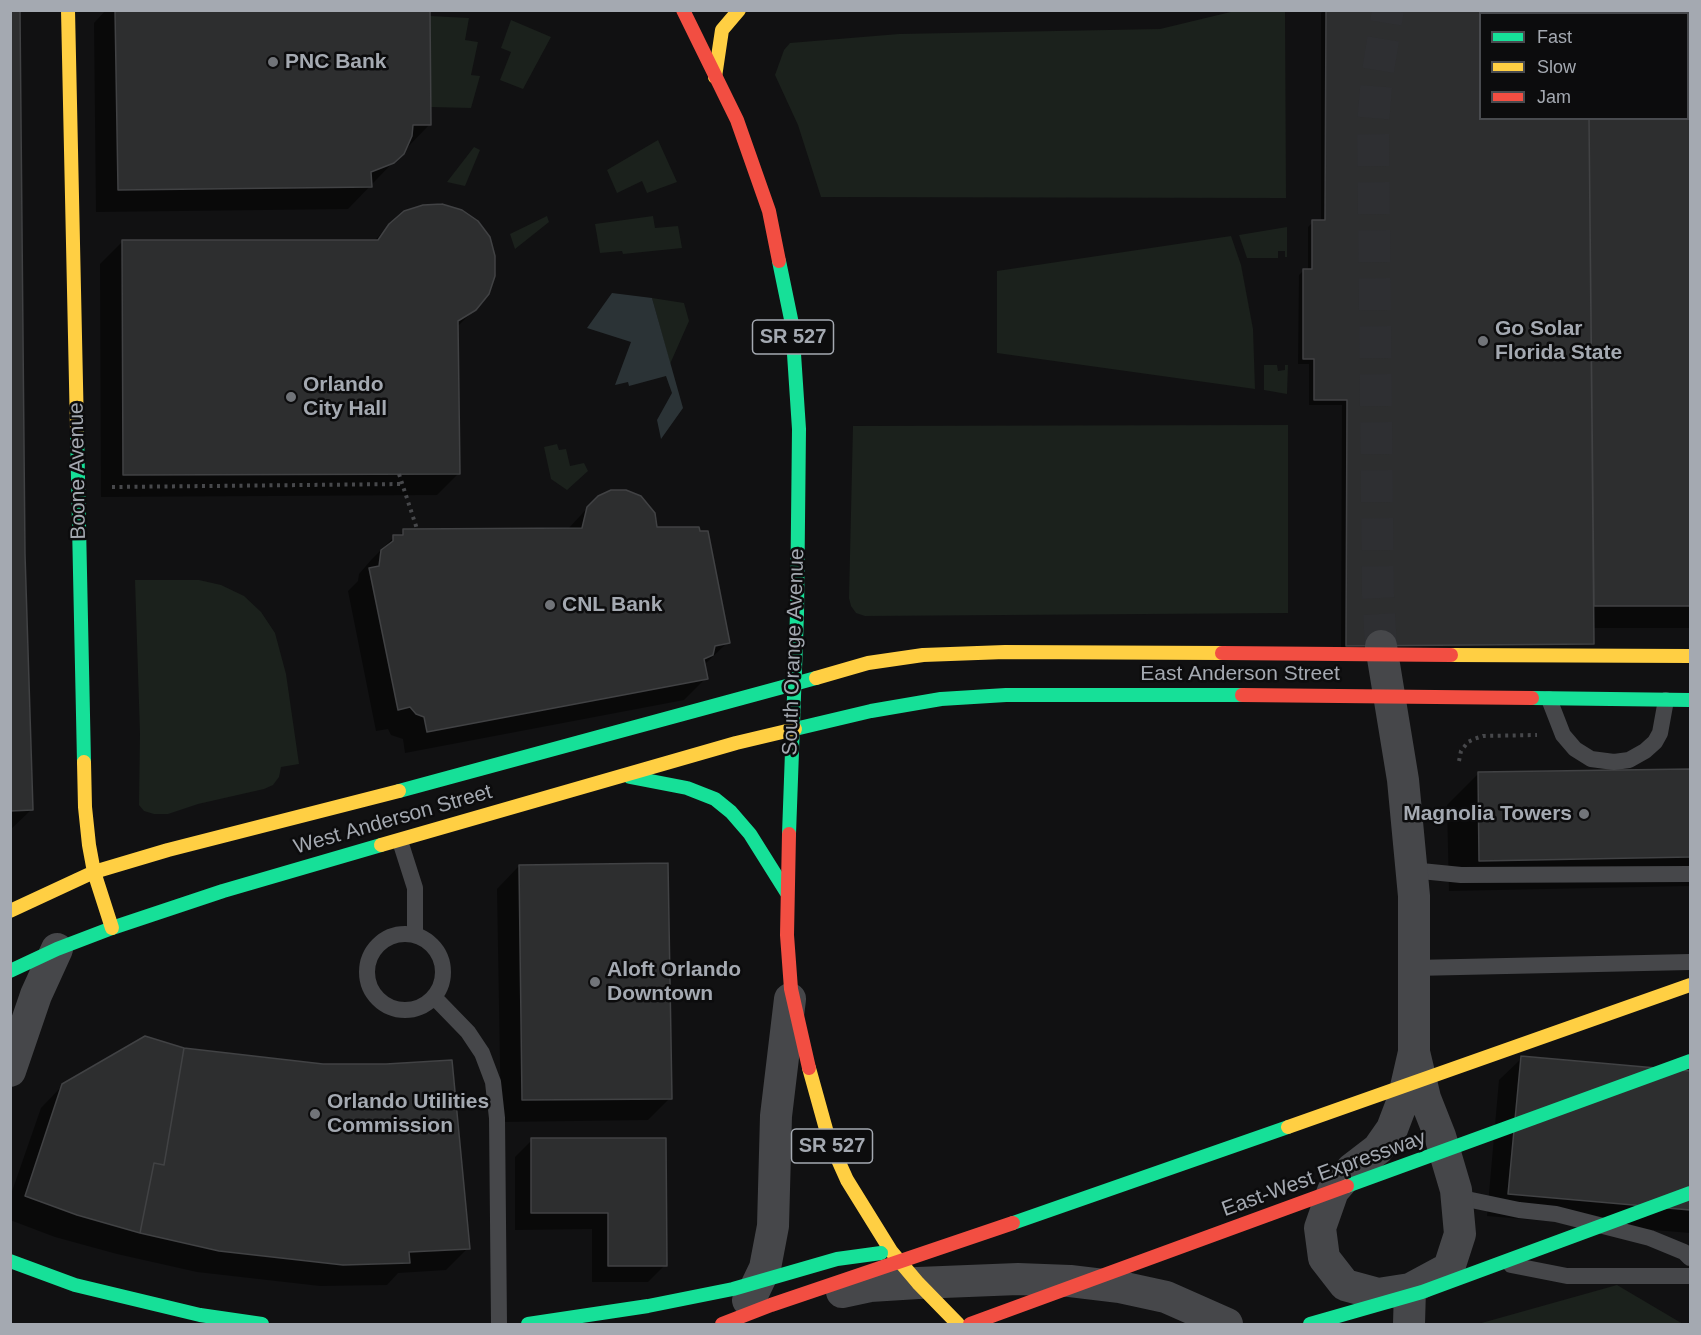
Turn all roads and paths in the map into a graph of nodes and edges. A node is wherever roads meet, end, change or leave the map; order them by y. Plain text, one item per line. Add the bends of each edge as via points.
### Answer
1 (68, 10) edge
2 (683, 10) edge
3 (739, 10) edge
4 (716, 77) junction
5 (399, 474) dead end
6 (402, 484) junction
7 (111, 487) dead end
8 (417, 529) dead end
9 (1382, 650) junction
10 (1690, 656) edge
11 (795, 683) junction
12 (1389, 696) junction
13 (1549, 699) junction
14 (1666, 700) junction
15 (1690, 700) edge
16 (793, 729) junction
17 (622, 776) junction
18 (400, 841) junction
19 (1412, 870) junction
20 (94, 872) junction
21 (1690, 874) edge
22 (786, 892) junction
23 (10, 910) edge
24 (112, 928) junction
25 (415, 934) junction
26 (57, 949) junction
27 (1690, 962) edge
28 (1414, 968) junction
29 (10, 971) edge
30 (1690, 985) edge
31 (791, 989) junction
32 (434, 997) junction
33 (1414, 1052) junction
34 (1690, 1061) edge
35 (10, 1071) edge
36 (1690, 1193) edge
37 (1457, 1197) junction
38 (963, 1241) junction
39 (1454, 1255) junction
40 (1690, 1258) edge
41 (10, 1261) edge
42 (1690, 1276) edge
43 (918, 1283) junction
44 (1410, 1289) junction
45 (262, 1324) edge
46 (499, 1324) edge
47 (528, 1324) edge
48 (725, 1324) edge
49 (741, 1324) edge
50 (958, 1324) edge
51 (970, 1324) edge
52 (1227, 1324) edge
53 (1310, 1324) edge
54 (1408, 1324) edge

1 - 20 main road, Boone Avenue via 85,807
2 - 4 main road, South Orange Avenue / SR 527
3 - 4 main road via 722,30
4 - 11 main road, South Orange Avenue / SR 527 via 737,120 769,211 792,324 799,429
5 - 6 path
6 - 7 path
6 - 8 path
9 - 10 main road, East Anderson Street
9 - 11 main road, East Anderson Street via 923,655 868,663
9 - 12 street
11 - 16 main road, South Orange Avenue / SR 527
11 - 20 main road, West Anderson Street
12 - 13 main road, East Anderson Street
12 - 16 main road, East Anderson Street via 1006,695 941,699
12 - 19 street
13 - 14 main road, East Anderson Street
13 - 14 lane via 1563,735 1575,749 1591,759 1614,762 1629,760 1655,742
14 - 15 main road, East Anderson Street
16 - 17 main road, West Anderson Street
16 - 22 main road, South Orange Avenue / SR 527
17 - 18 main road, West Anderson Street
17 - 22 main road via 687,788 715,799 750,834
18 - 24 main road, West Anderson Street via 186,902
18 - 25 lane via 415,888
19 - 21 lane via 1461,875
19 - 28 street
20 - 23 main road, West Anderson Street
20 - 24 main road, Boone Avenue
22 - 31 main road, South Orange Avenue / SR 527
24 - 26 main road, West Anderson Street
25 - 32 lane via 434,946 440,955 440,988
25 - 32 lane via 402,933 380,943 372,951 366,976 377,998 393,1008 412,1009
26 - 29 main road, West Anderson Street
26 - 35 street via 36,995
27 - 28 lane
28 - 33 street
30 - 38 main road, bridge
31 - 43 main road, South Orange Avenue / SR 527 via 829,1140 865,1212
31 - 48 street via 776,1116 773,1226 768,1255 753,1293
32 - 46 lane via 468,1032 482,1053 493,1082 497,1119
33 - 37 street
33 - 44 street via 1392,1129 1378,1149 1352,1169 1333,1191 1320,1228 1324,1258 1345,1285 1378,1294
34 - 51 main road, East-West Expressway, bridge
36 - 53 main road, bridge via 1422,1292
37 - 39 street via 1460,1234
37 - 40 lane via 1556,1214 1650,1238
38 - 47 main road, bridge via 837,1259 734,1289
38 - 48 main road, bridge
39 - 42 lane via 1567,1276
39 - 44 street via 1449,1268
41 - 45 main road via 75,1285 200,1315
43 - 49 street via 870,1286 808,1298
43 - 50 main road, South Orange Avenue / SR 527
43 - 52 street via 1018,1279 1120,1287 1166,1296
44 - 54 street

